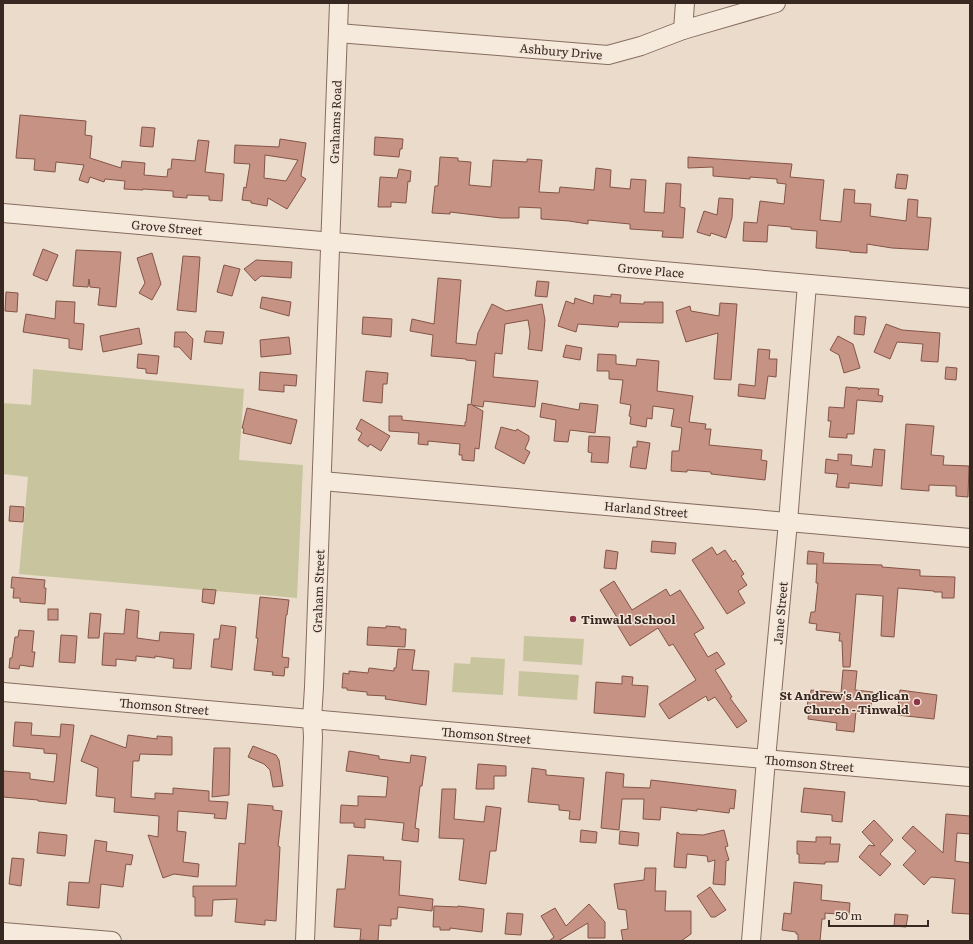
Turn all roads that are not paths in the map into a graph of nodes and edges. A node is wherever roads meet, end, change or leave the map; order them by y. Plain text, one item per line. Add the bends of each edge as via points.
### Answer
1 (339, 3) edge
2 (686, 3) edge
3 (776, 3) edge
4 (683, 30) junction
5 (338, 33) junction
6 (3, 213) edge
7 (331, 242) junction
8 (806, 284) junction
9 (970, 298) edge
10 (322, 481) junction
11 (788, 522) junction
12 (970, 538) edge
13 (3, 692) edge
14 (312, 719) junction
15 (766, 759) junction
16 (970, 777) edge
17 (3, 932) edge
18 (112, 941) edge
19 (304, 941) edge
20 (751, 941) edge

1 - 5 street, Grahams Road
2 - 4 street
3 - 4 street, Ashbury Drive
4 - 5 street, Ashbury Drive via 642,46 608,54
5 - 7 street, Grahams Road
6 - 7 street, Grove Street
7 - 8 street, Grove Place
7 - 10 street, Graham Street
8 - 9 street, Grove Place
8 - 11 street, Jane Street
10 - 11 street, Harland Street
10 - 14 street, Graham Street
11 - 12 street, Harland Street
11 - 15 street, Jane Street
13 - 14 street, Thomson Street
14 - 15 street, Thomson Street
14 - 19 street, Graham Street
15 - 16 street, Thomson Street
15 - 20 street, Jane Street
17 - 18 street

